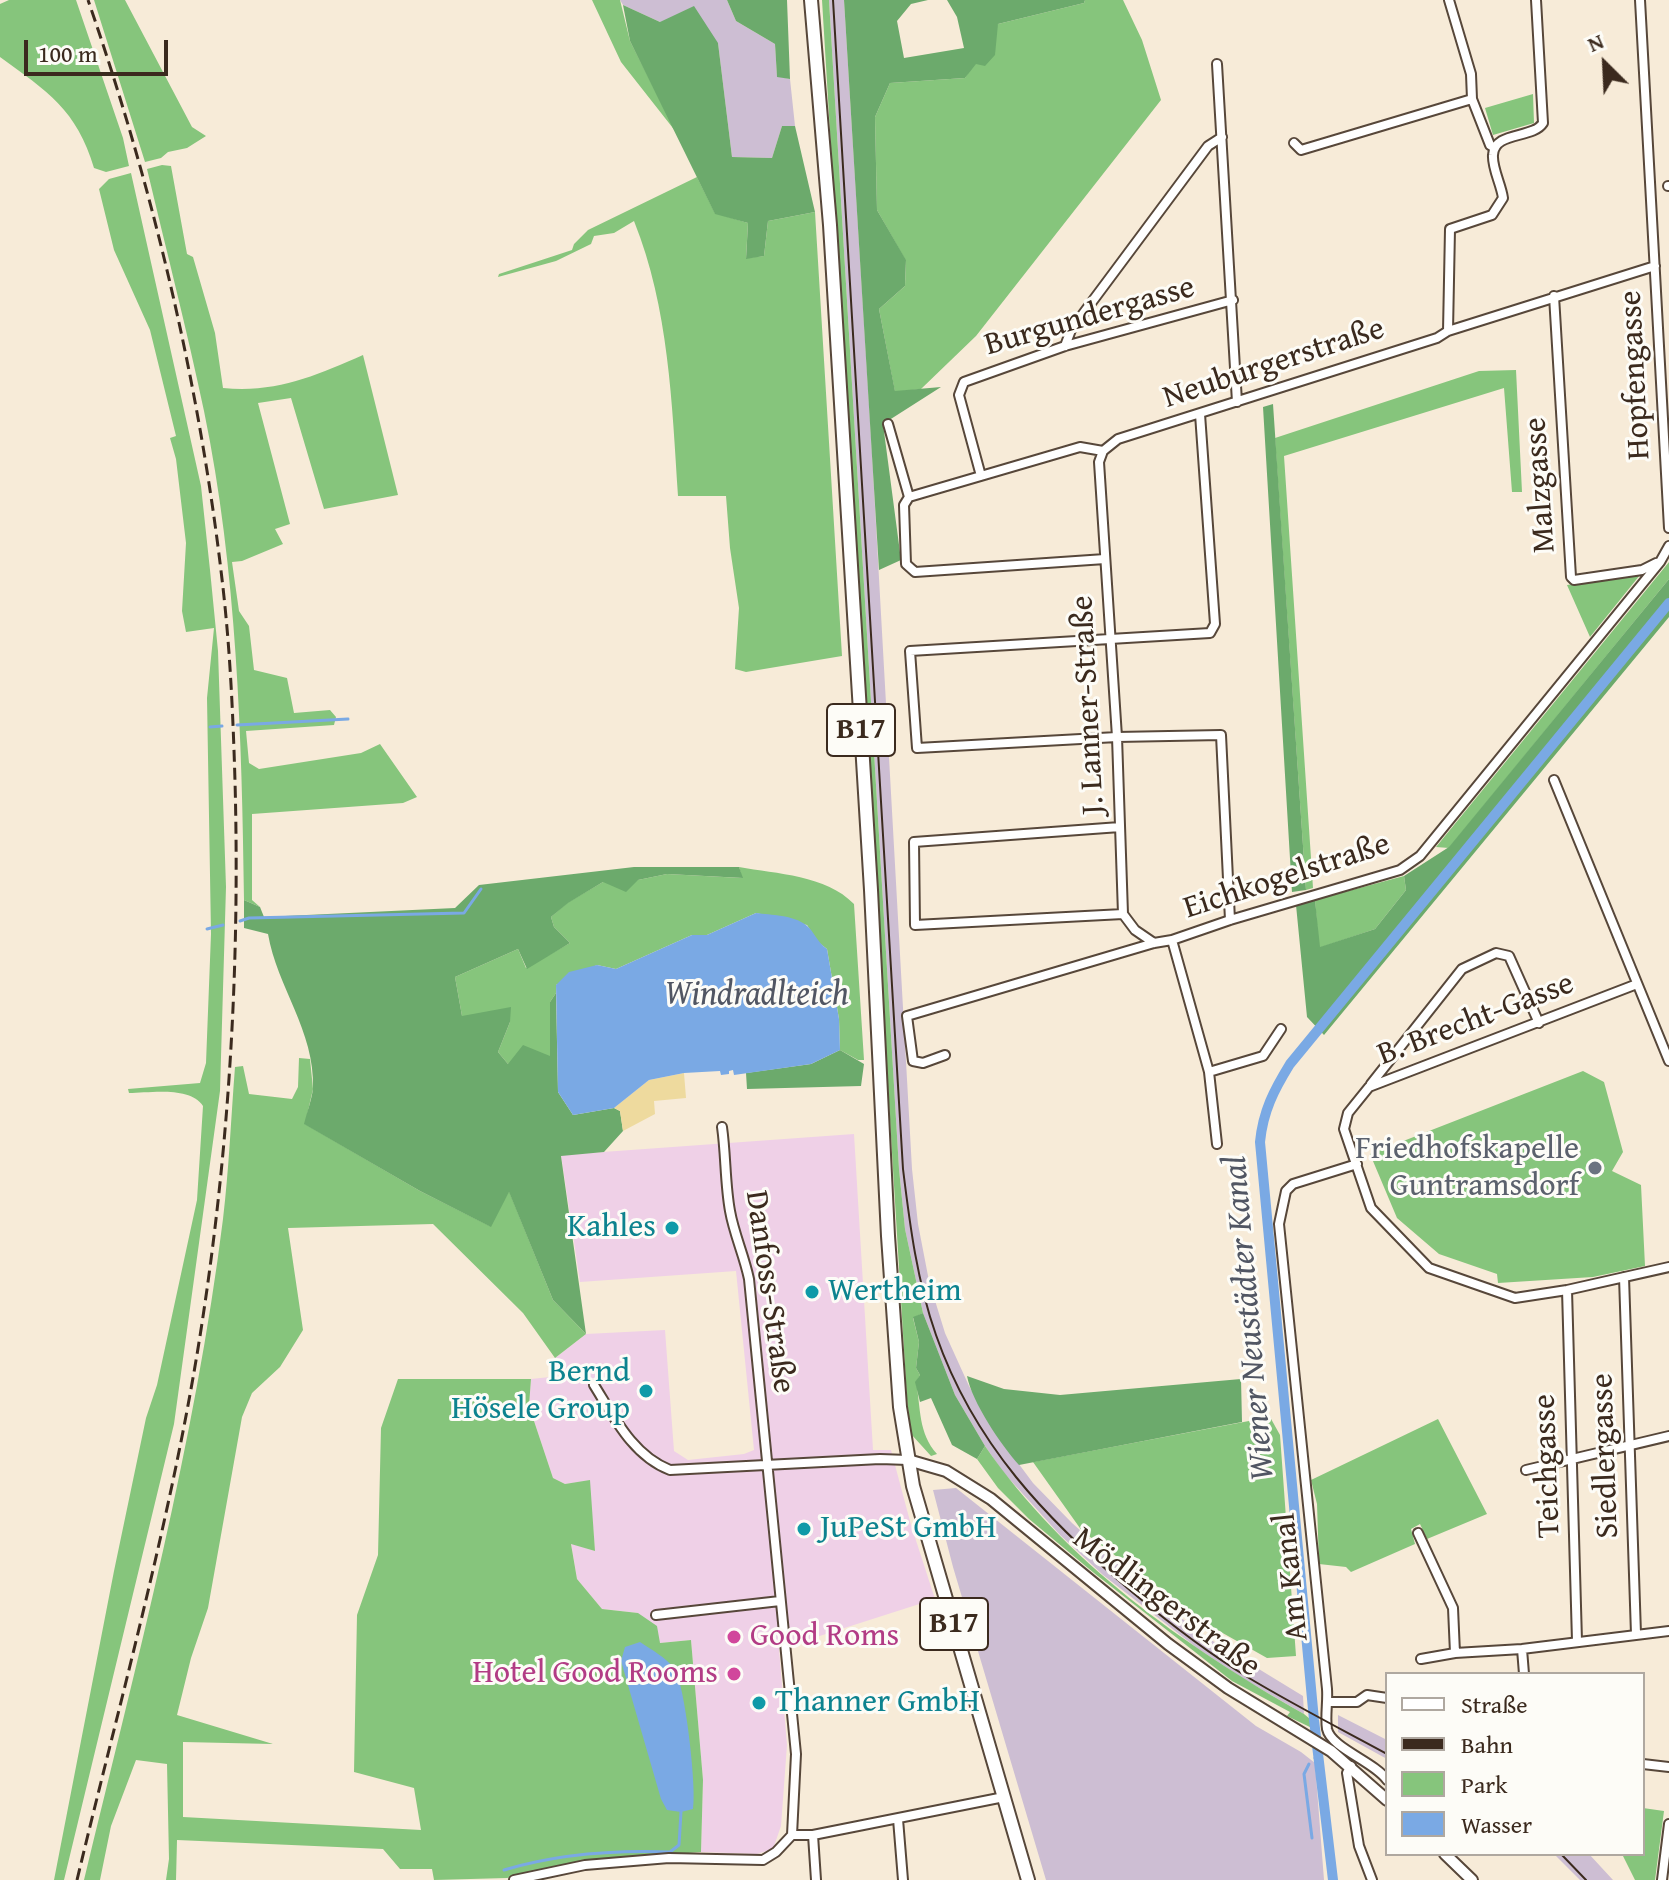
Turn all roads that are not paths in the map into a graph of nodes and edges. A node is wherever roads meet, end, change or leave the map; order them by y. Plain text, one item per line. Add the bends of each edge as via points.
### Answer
1 (811, 0) edge
2 (1449, 0) edge
3 (1536, 0) edge
4 (1640, 0) edge
5 (1217, 64) dead end
6 (1472, 99) junction
7 (1222, 137) junction
8 (1294, 143) dead end
9 (1495, 148) junction
10 (1655, 266) junction
11 (1554, 296) junction
12 (1233, 300) junction
13 (1448, 331) junction
14 (1065, 346) junction
15 (1237, 402) junction
16 (1200, 414) junction
17 (888, 424) dead end
18 (1103, 451) junction
19 (981, 476) junction
20 (909, 497) junction
21 (1669, 528) edge
22 (1669, 546) edge
23 (1105, 559) junction
24 (1660, 562) junction
25 (1111, 640) junction
26 (1117, 737) junction
27 (1554, 780) dead end
28 (1120, 827) junction
29 (1123, 914) junction
30 (1230, 920) junction
31 (1172, 940) junction
32 (1154, 943) junction
33 (1637, 984) junction
34 (1539, 1023) junction
35 (1281, 1029) dead end
36 (1667, 1049) edge
37 (945, 1055) dead end
38 (1669, 1061) edge
39 (1209, 1072) junction
40 (1369, 1087) junction
41 (722, 1127) dead end
42 (1217, 1144) dead end
43 (1357, 1164) junction
44 (1669, 1267) edge
45 (1624, 1277) junction
46 (1567, 1290) junction
47 (594, 1385) dead end
48 (1669, 1436) edge
49 (1630, 1444) junction
50 (1572, 1457) junction
51 (908, 1460) junction
52 (768, 1465) junction
53 (1526, 1470) dead end
54 (1418, 1533) dead end
55 (780, 1601) junction
56 (656, 1615) dead end
57 (1669, 1631) edge
58 (1636, 1634) junction
59 (1577, 1641) junction
60 (1522, 1649) junction
61 (1455, 1653) junction
62 (1421, 1659) dead end
63 (1524, 1672) edge
64 (1385, 1698) edge
65 (1328, 1702) junction
66 (1645, 1764) edge
67 (1351, 1766) junction
68 (1669, 1767) edge
69 (1385, 1778) edge
70 (1385, 1794) edge
71 (1004, 1797) junction
72 (898, 1819) junction
73 (1669, 1824) edge
74 (792, 1835) junction
75 (813, 1835) junction
76 (1447, 1856) edge
77 (560, 1876) edge
78 (529, 1879) edge
79 (514, 1880) edge
80 (816, 1880) edge
81 (903, 1880) edge
82 (1028, 1880) edge
83 (1372, 1880) edge
84 (1472, 1880) edge
85 (1662, 1880) edge

1 - 51 main road, B17 via 830,225 895,1355
2 - 6 street via 1471,74
3 - 9 street via 1543,123
4 - 10 street, Hopfengasse
5 - 7 street
6 - 8 street via 1301,150
6 - 9 street
7 - 12 street
7 - 14 street via 1208,146 1071,330
9 - 13 street via 1503,198 1499,207 1492,215 1450,229
10 - 11 street, Neuburgerstraße
10 - 21 street, Hopfengasse
11 - 13 street, Neuburgerstraße
11 - 24 street, Malzgasse via 1571,577 1642,570
12 - 14 street, Burgundergasse
12 - 15 street
13 - 15 street, Neuburgerstraße
14 - 19 street, Burgundergasse via 964,382 959,395
15 - 16 street, Neuburgerstraße
16 - 18 street, Neuburgerstraße via 1118,439
16 - 25 street via 1215,624 1210,633
17 - 20 street
18 - 19 street, Neuburgerstraße via 1080,447
18 - 23 street, J. Lanner-Straße via 1099,462
19 - 20 street, Neuburgerstraße
20 - 23 street via 904,505 906,564 915,572
22 - 24 street, Eichkogelstraße
23 - 25 street, J. Lanner-Straße
24 - 30 street, Eichkogelstraße via 1420,856 1400,870
25 - 26 street, J. Lanner-Straße
25 - 26 street via 910,651 917,748
26 - 28 street, J. Lanner-Straße
26 - 30 street via 1221,735
27 - 33 street
28 - 29 street, J. Lanner-Straße
28 - 29 street via 914,842 915,925
29 - 32 street
30 - 31 street, Eichkogelstraße
31 - 32 street, Eichkogelstraße
31 - 39 street
32 - 37 street, Eichkogelstraße via 907,1016 913,1061
33 - 34 street, B. Brecht-Gasse
33 - 36 street
34 - 40 street, B. Brecht-Gasse
34 - 40 street via 1509,956 1496,953 1462,969
35 - 39 street via 1263,1056
36 - 38 street
39 - 42 street
40 - 43 street, B. Brecht-Gasse via 1348,1113 1344,1129
41 - 52 street, Danfoss-Straße via 733,1230 749,1279
43 - 46 street via 1371,1208 1429,1268 1515,1298
43 - 65 street, Am Kanal via 1293,1184 1286,1191 1279,1224
44 - 45 street
45 - 46 street
45 - 49 street, Siedlergasse
46 - 50 street, Teichgasse
47 - 52 street via 627,1437 654,1464 670,1470
48 - 49 street
49 - 50 street
49 - 58 street, Siedlergasse
50 - 53 street
50 - 59 street, Teichgasse
51 - 52 street
51 - 67 street, Mödlingerstraße via 946,1471 991,1499 1168,1644
51 - 71 main road, B17
52 - 55 street, Danfoss-Straße
54 - 61 street via 1453,1608
55 - 56 street
55 - 74 street, Danfoss-Straße via 796,1754
57 - 58 street
58 - 59 street
59 - 60 street
60 - 61 street
60 - 63 street
61 - 62 street
64 - 65 street via 1367,1695 1357,1702
65 - 69 street, Am Kanal via 1328,1733
66 - 68 street
67 - 70 street, Mödlingerstraße
67 - 83 street via 1347,1773 1359,1846
71 - 72 street
71 - 82 main road, B17
72 - 75 street
72 - 81 street
73 - 85 street
74 - 75 street
74 - 77 street via 763,1860 669,1858 585,1865
75 - 80 street
76 - 84 street
77 - 78 street
78 - 79 street

